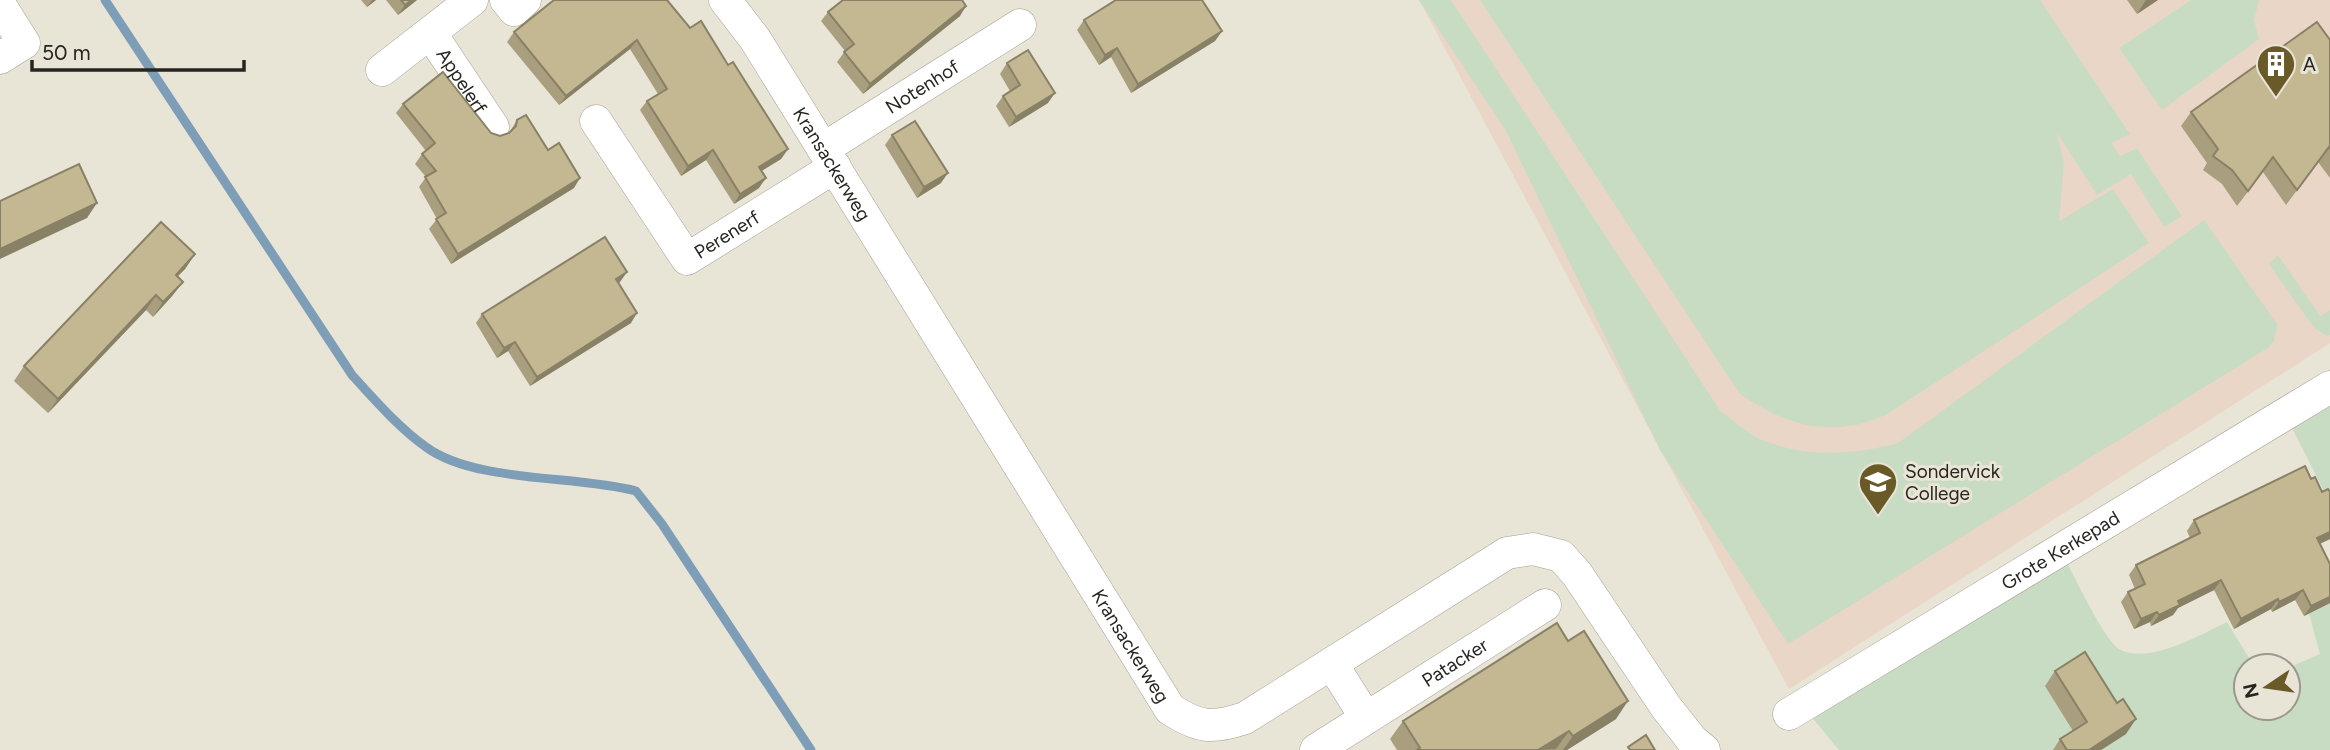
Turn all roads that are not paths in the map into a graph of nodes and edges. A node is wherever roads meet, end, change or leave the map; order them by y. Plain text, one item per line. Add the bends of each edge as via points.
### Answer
1 (472, 0) edge
2 (506, 0) edge
3 (525, 0) edge
4 (725, 0) edge
5 (0, 5) edge
6 (1020, 24) dead end
7 (431, 34) junction
8 (0, 58) edge
9 (382, 70) dead end
10 (596, 121) dead end
11 (493, 127) dead end
12 (829, 158) junction
13 (2330, 387) edge
14 (1545, 605) dead end
15 (1332, 664) junction
16 (1789, 714) dead end
17 (1366, 718) junction
18 (1316, 750) edge
19 (1704, 750) edge

1 - 7 street, Appelerf
2 - 3 street via 514,10
4 - 12 street, Kransackerweg via 755,39
5 - 8 street via 23,43
6 - 12 street, Notenhof
7 - 9 street, Appelerf
7 - 11 street, Appelerf
10 - 12 street, Perenerf via 687,259
12 - 15 street, Kransackerweg via 1170,709 1192,723 1220,727 1245,718
13 - 16 street, Grote Kerkepad
14 - 17 street, Patacker
15 - 17 street
15 - 19 street, Kransackerweg via 1507,553 1533,549 1561,555 1666,706
17 - 18 street, Patacker

